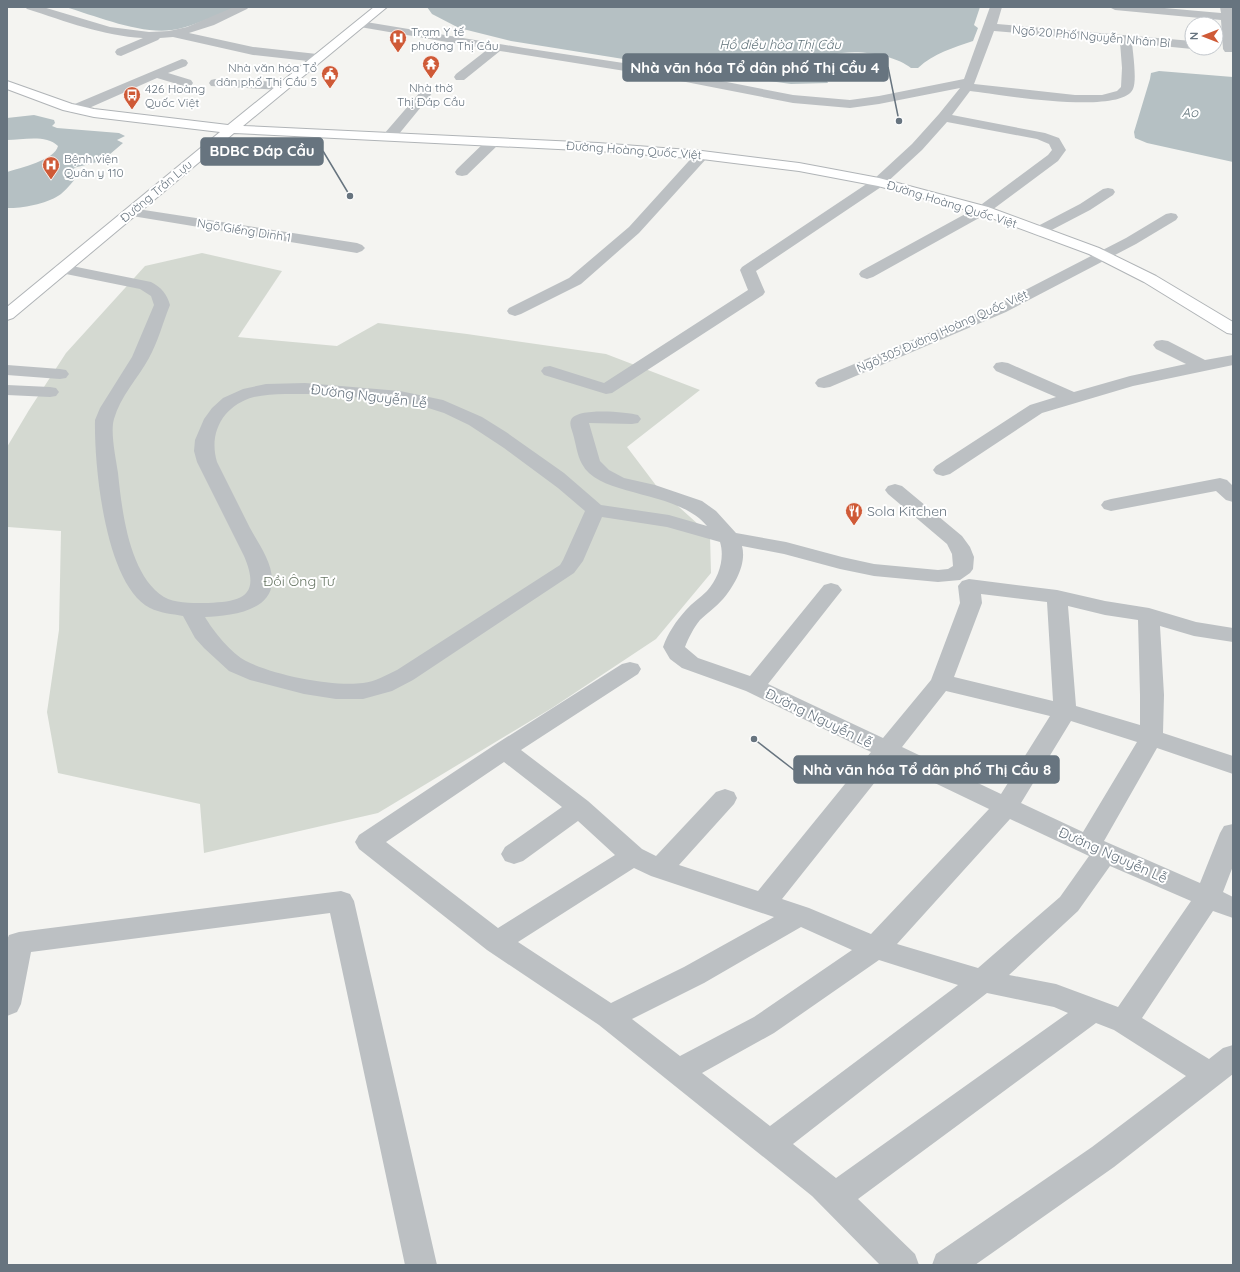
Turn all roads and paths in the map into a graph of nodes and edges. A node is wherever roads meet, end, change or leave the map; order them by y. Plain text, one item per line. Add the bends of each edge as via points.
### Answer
1 (31, 7) edge
2 (243, 7) edge
3 (381, 7) edge
4 (996, 7) edge
5 (1116, 7) edge
6 (1226, 12) edge
7 (360, 24) junction
8 (990, 27) junction
9 (168, 34) junction
10 (1126, 39) junction
11 (1184, 44) edge
12 (497, 48) junction
13 (1231, 49) edge
14 (121, 52) dead end
15 (317, 58) junction
16 (182, 63) dead end
17 (226, 69) dead end
18 (157, 74) junction
19 (460, 77) dead end
20 (187, 82) dead end
21 (968, 84) junction
22 (7, 85) edge
23 (283, 86) junction
24 (426, 93) dead end
25 (75, 109) junction
26 (944, 117) junction
27 (231, 129) junction
28 (389, 137) junction
29 (492, 142) junction
30 (702, 155) junction
31 (462, 172) dead end
32 (879, 182) junction
33 (1108, 192) dead end
34 (983, 210) junction
35 (131, 212) junction
36 (1171, 217) dead end
37 (1039, 231) junction
38 (357, 248) dead end
39 (1102, 255) junction
40 (62, 269) junction
41 (867, 274) dead end
42 (515, 311) dead end
43 (7, 315) edge
44 (1232, 326) edge
45 (1162, 345) dead end
46 (1233, 360) edge
47 (1203, 366) junction
48 (1002, 367) dead end
49 (7, 370) edge
50 (550, 371) dead end
51 (60, 374) dead end
52 (824, 383) dead end
53 (7, 390) edge
54 (50, 392) dead end
55 (1072, 398) junction
56 (632, 419) dead end
57 (943, 470) dead end
58 (895, 490) dead end
59 (1233, 496) edge
60 (1111, 505) dead end
61 (594, 510) junction
62 (729, 538) junction
63 (831, 590) dead end
64 (1057, 597) junction
65 (192, 610) junction
66 (1149, 615) junction
67 (1233, 635) edge
68 (630, 669) dead end
69 (941, 682) junction
70 (754, 686) junction
71 (1065, 711) junction
72 (1151, 738) junction
73 (504, 750) junction
74 (887, 750) junction
75 (1233, 765) edge
76 (725, 798) dead end
77 (579, 807) junction
78 (1006, 807) junction
79 (1233, 833) edge
80 (1097, 849) junction
81 (514, 854) dead end
82 (633, 856) junction
83 (660, 869) junction
84 (1208, 897) junction
85 (764, 903) junction
86 (1233, 908) edge
87 (800, 915) junction
88 (497, 942) junction
89 (875, 948) junction
90 (983, 981) junction
91 (7, 1004) edge
92 (1093, 1010) junction
93 (609, 1017) junction
94 (1124, 1022) junction
95 (1233, 1057) edge
96 (678, 1072) junction
97 (1210, 1075) junction
98 (770, 1144) junction
99 (835, 1197) junction
100 (421, 1265) edge
101 (903, 1265) edge
102 (948, 1265) edge

1 - 9 street via 119,33 135,36
2 - 9 street via 190,30
3 - 7 main road, Đường Trần Lựu
4 - 8 street
5 - 6 street
6 - 13 street
7 - 12 street
7 - 15 main road, Đường Trần Lựu
8 - 10 street, Ngõ 20 Phố Nguyễn Nhân Bỉ
8 - 21 street
9 - 14 street
9 - 15 street via 253,51
10 - 11 street, Ngõ 20 Phố Nguyễn Nhân Bỉ
10 - 21 street via 1126,88 1121,94 1112,97 1075,98
12 - 19 street
12 - 21 street via 650,71 815,102 856,103
15 - 23 main road, Đường Trần Lựu
16 - 18 street
17 - 23 street via 211,86
18 - 20 street
18 - 25 street
21 - 26 street
22 - 25 main road, Đường Hoàng Quốc Việt
23 - 27 main road, Đường Trần Lựu
24 - 28 street
25 - 27 main road, Đường Hoàng Quốc Việt
26 - 32 street via 917,147
26 - 34 street via 1040,136 1054,141 1059,150 1053,158
27 - 28 main road, Đường Hoàng Quốc Việt
27 - 35 main road, Đường Trần Lựu
28 - 29 main road, Đường Hoàng Quốc Việt
29 - 30 main road, Đường Hoàng Quốc Việt
29 - 31 street
30 - 32 main road, Đường Hoàng Quốc Việt via 799,167
30 - 42 street via 634,230 575,281
32 - 34 main road, Đường Hoàng Quốc Việt
32 - 50 street via 748,270 757,292 606,389
33 - 37 street
34 - 37 main road, Đường Hoàng Quốc Việt
34 - 41 street
35 - 38 street, Ngõ Giếng Dinh 1
35 - 40 main road, Đường Trần Lựu
36 - 39 street, Ngõ 305 Đường Hoàng Quốc Việt
37 - 39 main road, Đường Hoàng Quốc Việt
39 - 44 main road, Đường Hoàng Quốc Việt
39 - 52 street, Ngõ 305 Đường Hoàng Quốc Việt via 1000,309
40 - 43 main road, Đường Trần Lựu
40 - 65 street, Đường Nguyễn Lễ via 145,285 156,291 161,298 162,305 145,348 109,408 104,420 104,432 115,521 136,580 158,602
45 - 47 street
46 - 47 street
47 - 55 street via 1130,381
48 - 55 street
49 - 51 street
53 - 54 street
55 - 57 street via 1036,409
56 - 62 street via 600,416 580,420 591,463 602,474 618,482 695,505 709,515
58 - 62 street via 955,540 964,560 963,569 953,575 938,576 880,571 786,548
59 - 60 street via 1220,484
61 - 62 street via 669,522
61 - 65 street via 573,562 567,569 405,675 384,686 363,691 336,691 258,675 237,666 203,633
61 - 65 street, Đường Nguyễn Lễ via 582,496 495,433 437,404 348,391 299,388 255,392 236,398 224,406 215,416 203,448 207,462 256,560 262,583 259,593 239,606
62 - 70 street, Đường Nguyễn Lễ via 733,552 728,575 716,595 693,615 679,634 674,647 678,654 690,662
63 - 70 street
64 - 66 street
64 - 69 street via 969,586 971,603
64 - 71 street
66 - 67 street via 1194,629
66 - 72 street
68 - 73 street
69 - 71 street
69 - 74 street
70 - 74 street, Đường Nguyễn Lễ
71 - 72 street
71 - 78 street
72 - 75 street
72 - 80 street
73 - 77 street
73 - 88 street via 368,842
74 - 78 street, Đường Nguyễn Lễ
74 - 85 street
76 - 83 street
77 - 81 street
77 - 82 street
78 - 80 street, Đường Nguyễn Lễ
78 - 89 street
79 - 84 street
80 - 84 street, Đường Nguyễn Lễ
80 - 90 street via 1070,904
82 - 83 street
82 - 88 street
83 - 85 street
84 - 86 street, Đường Nguyễn Lễ
84 - 94 street
85 - 87 street
87 - 89 street
87 - 93 street via 694,975
88 - 93 street
89 - 90 street
89 - 96 street via 764,1025
90 - 92 street via 1056,996
90 - 98 street
91 - 100 street via 19,943 341,901
92 - 94 street
92 - 99 street
93 - 96 street
94 - 97 street
95 - 97 street
96 - 98 street
97 - 102 street via 1103,1157
98 - 99 street
99 - 101 street

